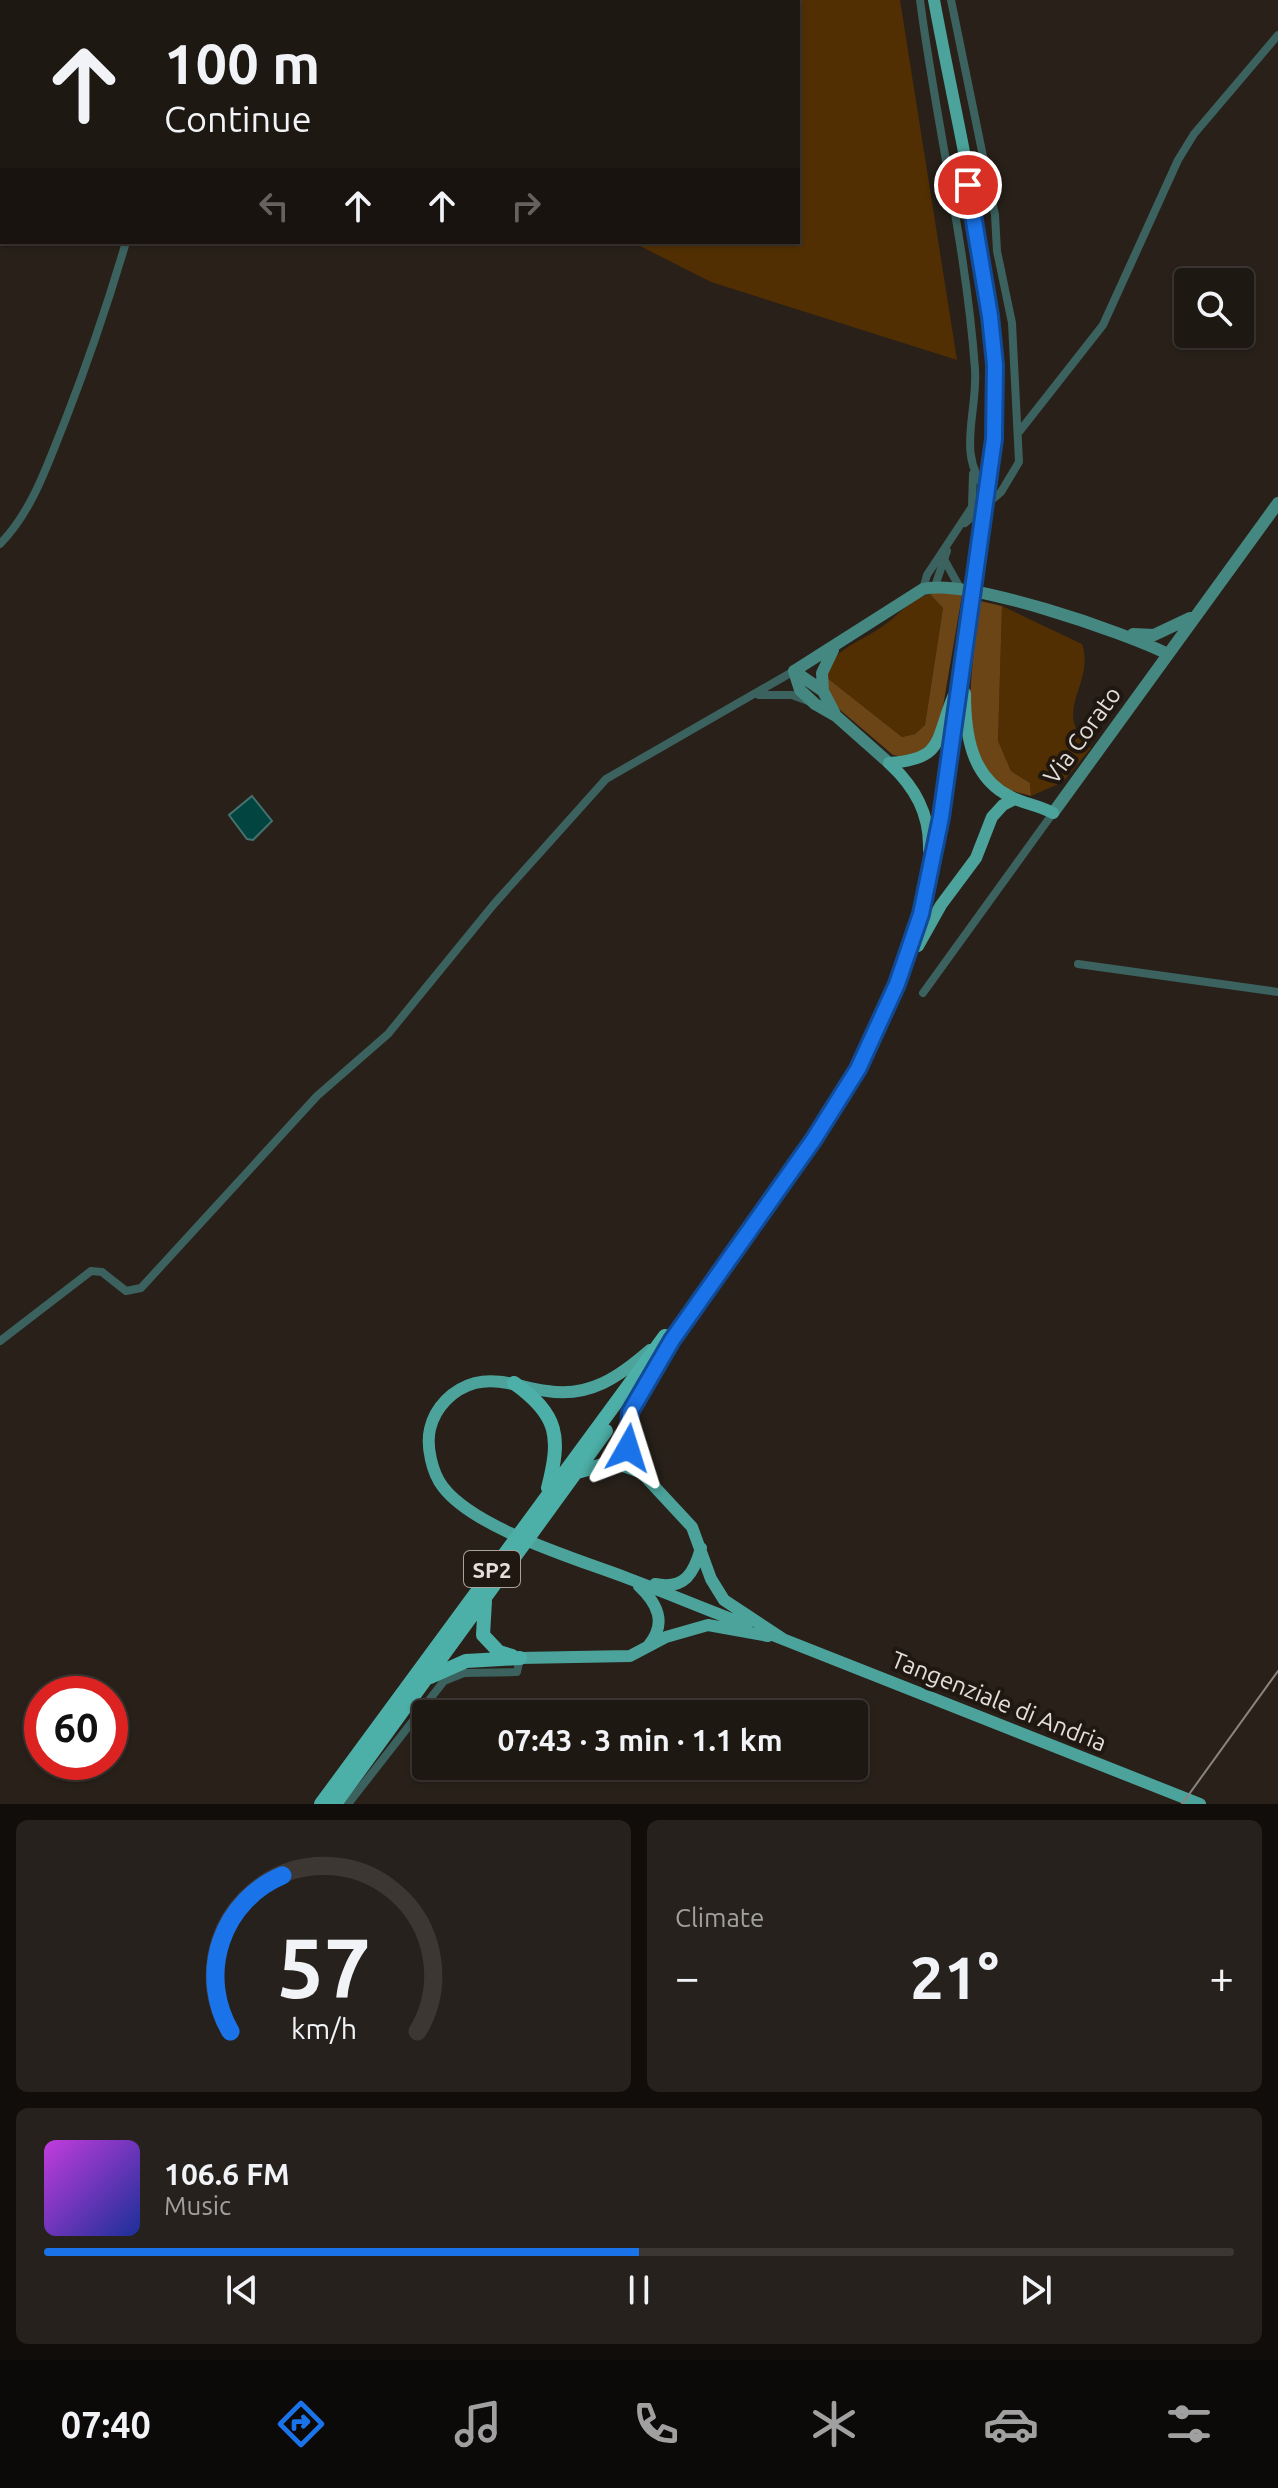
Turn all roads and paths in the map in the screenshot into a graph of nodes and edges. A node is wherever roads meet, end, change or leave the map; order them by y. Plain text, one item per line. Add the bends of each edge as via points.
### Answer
1 (920, 0) edge
2 (934, 0) edge
3 (951, 0) edge
4 (1278, 35) edge
5 (125, 244) edge
6 (1019, 432) junction
7 (973, 473) junction
8 (1001, 492) junction
9 (1278, 503) edge
10 (965, 523) junction
11 (0, 544) edge
12 (948, 546) junction
13 (945, 561) junction
14 (929, 587) junction
15 (960, 588) junction
16 (1197, 615) junction
17 (1124, 634) junction
18 (1154, 635) junction
19 (840, 641) junction
20 (965, 650) junction
21 (1168, 654) junction
22 (794, 671) junction
23 (961, 675) junction
24 (823, 691) junction
25 (750, 697) junction
26 (815, 704) junction
27 (836, 716) junction
28 (889, 763) junction
29 (1015, 799) junction
30 (1053, 813) junction
31 (927, 890) junction
32 (1078, 964) dead end
33 (897, 984) junction
34 (1278, 992) edge
35 (923, 993) dead end
36 (669, 1338) junction
37 (0, 1341) edge
38 (514, 1383) junction
39 (640, 1471) junction
40 (576, 1472) junction
41 (546, 1496) junction
42 (701, 1548) junction
43 (633, 1580) junction
44 (486, 1598) junction
45 (783, 1639) junction
46 (644, 1651) junction
47 (520, 1658) junction
48 (426, 1679) junction
49 (321, 1804) edge
50 (335, 1804) edge
51 (348, 1804) edge
52 (1200, 1804) edge

1 - 7 street via 969,312 975,374 969,447
2 - 20 main road, SP2 via 990,316 995,397 991,471
3 - 6 street via 1012,323
4 - 6 street via 1194,134 1103,325
5 - 11 street via 99,333 39,487 18,526
6 - 8 street via 1019,462
7 - 8 street via 988,492
7 - 10 street via 972,507
8 - 10 street
9 - 16 main road, Via Corato
10 - 12 street
12 - 13 street
12 - 14 street via 927,575
13 - 14 street
13 - 15 street
14 - 15 main road
14 - 19 main road
15 - 17 main road
16 - 18 main road
16 - 21 main road, Via Corato
17 - 18 main road
17 - 21 main road
18 - 21 main road
19 - 22 main road
19 - 24 main road via 826,660
20 - 23 main road, SP2
20 - 29 main road via 971,748 985,779
21 - 30 main road, Via Corato
22 - 24 main road
22 - 25 street
22 - 26 main road via 800,690
23 - 28 main road via 933,752 918,760
23 - 31 main road, SP2
24 - 27 main road
25 - 26 street via 792,695
25 - 37 street via 606,779 494,904 403,1017 317,1096 141,1288 126,1291 102,1272 91,1271
26 - 27 main road
27 - 28 main road
28 - 31 main road via 912,783 930,834
29 - 30 main road
29 - 33 main road via 992,817 976,858 941,905
30 - 35 street, Via Corato
31 - 33 main road, SP2
32 - 34 street
33 - 36 main road, SP2 via 840,1100
36 - 38 main road via 597,1387 547,1391
36 - 39 main road via 630,1412 628,1448
36 - 40 highway, SP2
36 - 41 highway, SP2
38 - 41 highway via 539,1401 551,1419 556,1442
38 - 43 main road via 472,1384 437,1409 429,1431 431,1462 442,1486 462,1506 503,1528
39 - 40 highway via 614,1462
39 - 42 main road via 692,1527
40 - 44 highway, SP2
41 - 49 highway, SP2
42 - 43 main road via 695,1571 683,1582 668,1587
42 - 45 main road via 724,1600
43 - 45 main road
43 - 46 main road via 659,1611 660,1627
44 - 47 highway via 483,1635 499,1652
44 - 48 highway, SP2
45 - 46 main road via 708,1625 666,1637
45 - 52 main road, Tangenziale di Andria
46 - 47 main road via 630,1656
47 - 48 highway via 466,1661
47 - 51 street via 517,1672 464,1673 444,1681
48 - 50 highway, SP2

